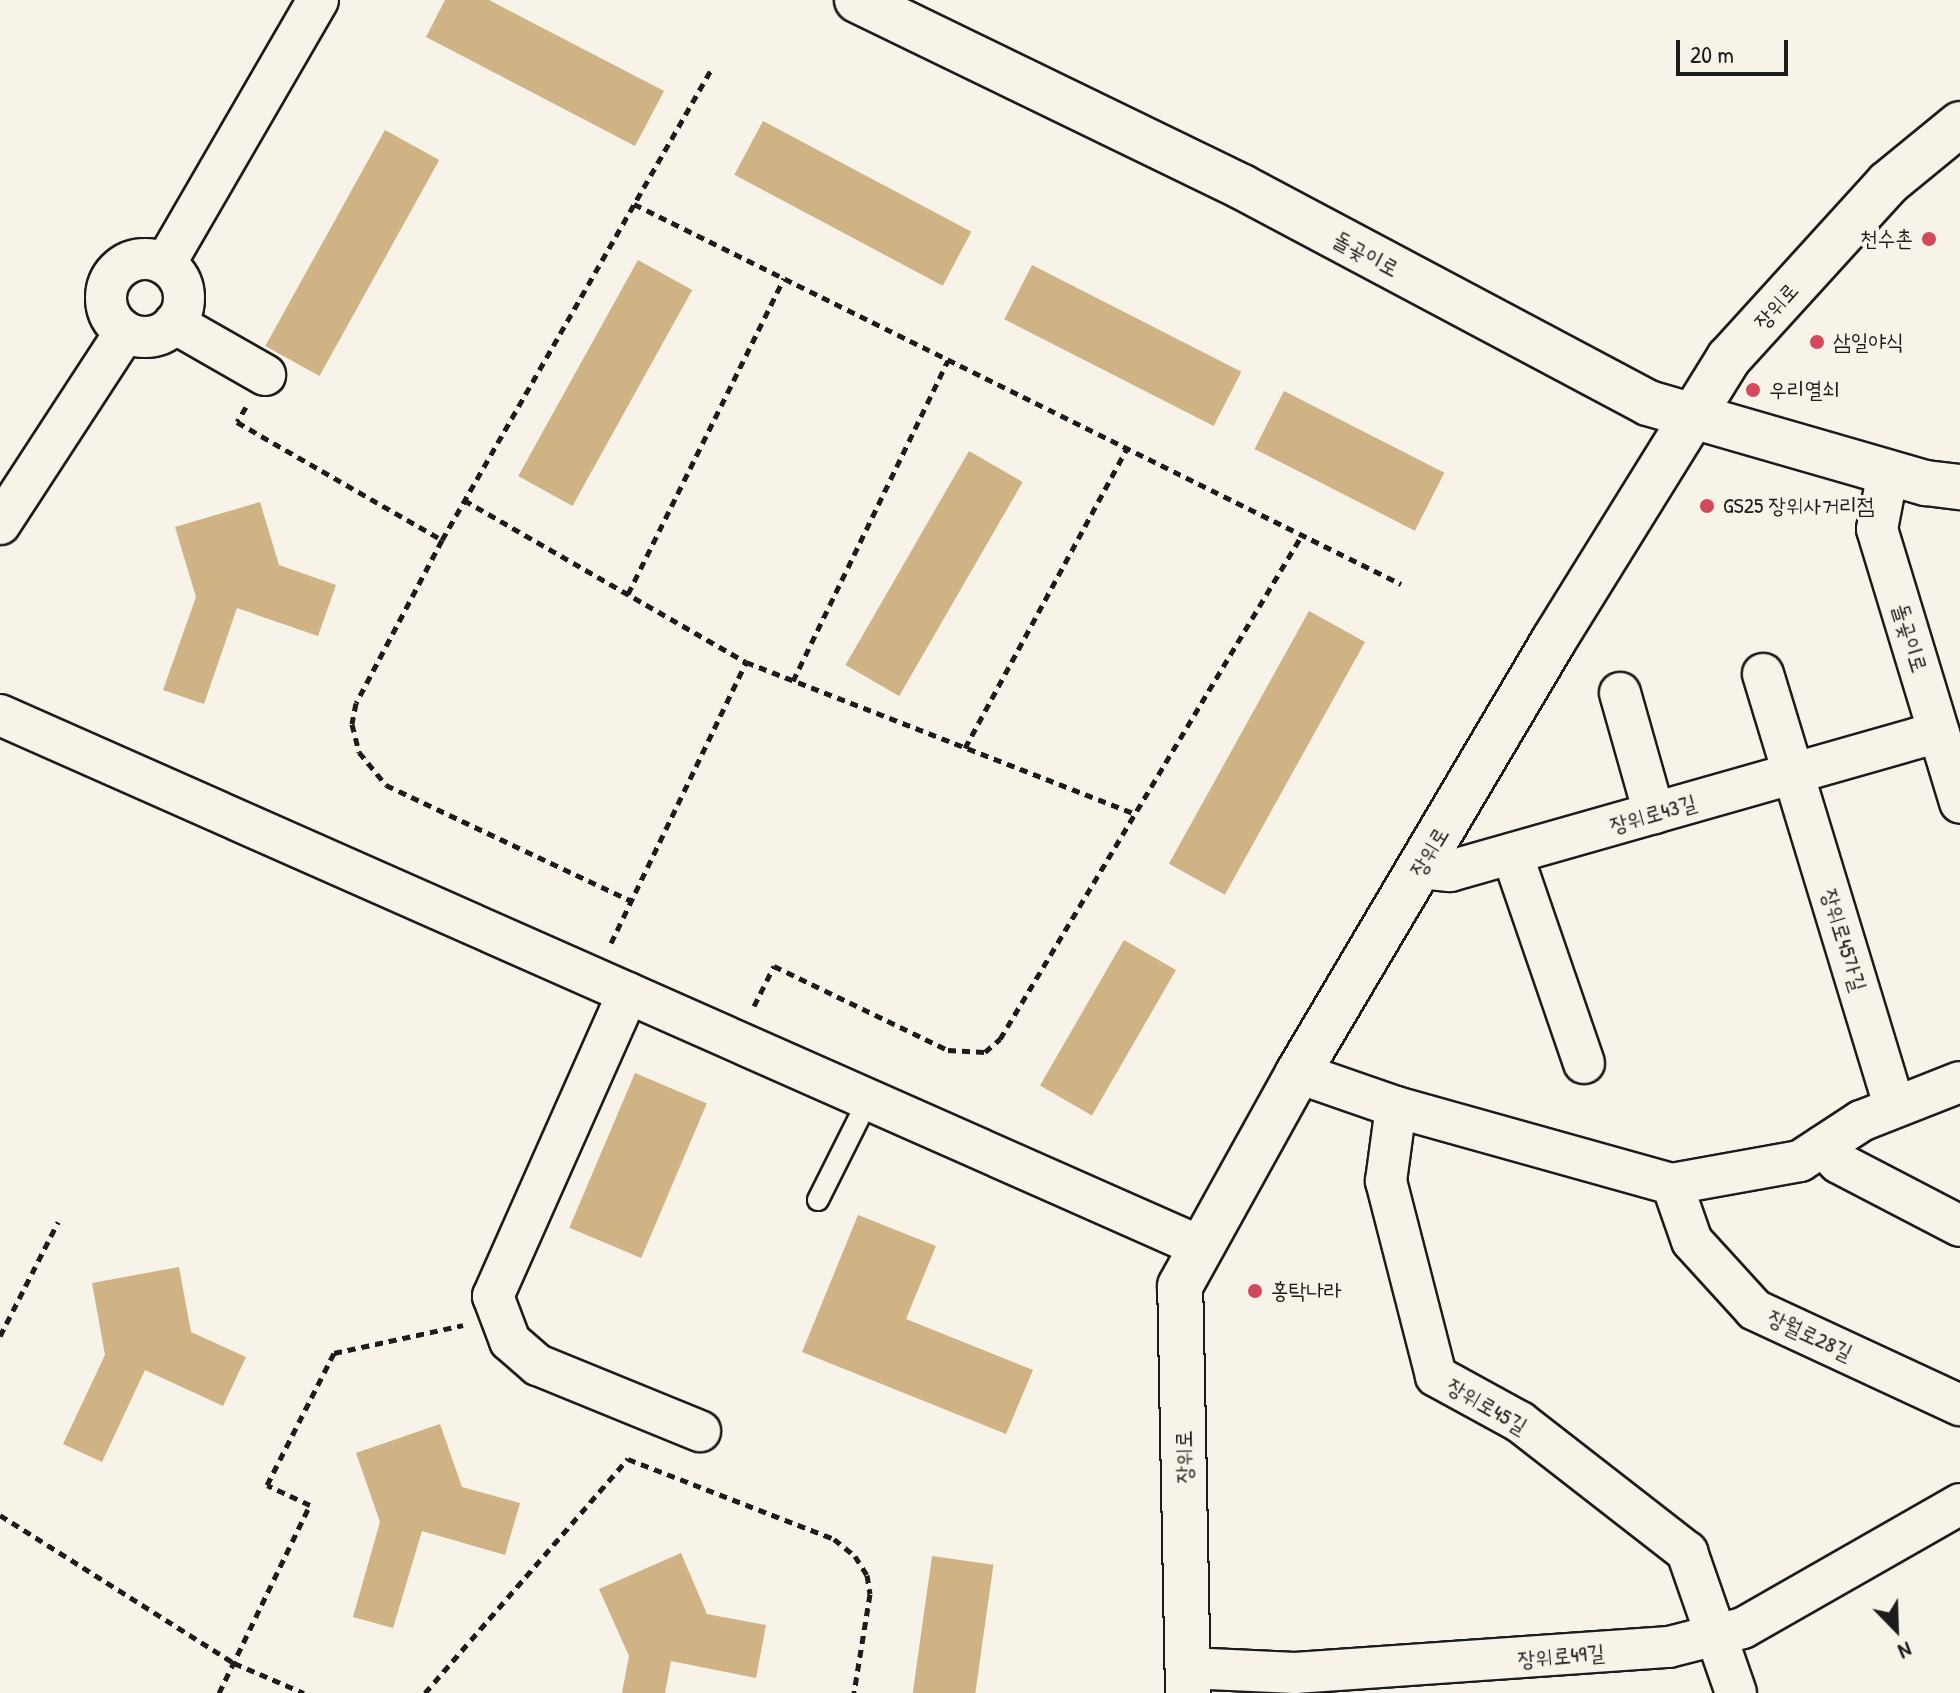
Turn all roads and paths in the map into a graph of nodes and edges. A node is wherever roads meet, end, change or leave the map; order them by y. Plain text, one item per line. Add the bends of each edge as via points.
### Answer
1 (318, 0) edge
2 (857, 0) edge
3 (711, 70) dead end
4 (1960, 124) edge
5 (634, 204) junction
6 (165, 264) junction
7 (784, 279) junction
8 (174, 323) junction
9 (125, 332) junction
10 (948, 360) junction
11 (265, 375) joint
12 (1693, 418) junction
13 (1127, 448) junction
14 (1888, 472) junction
15 (1960, 487) edge
16 (464, 500) junction
17 (0, 524) edge
18 (1302, 535) junction
19 (442, 540) junction
20 (1401, 584) dead end
21 (628, 594) junction
22 (746, 662) junction
23 (1763, 674) dead end
24 (793, 681) junction
25 (1620, 693) dead end
26 (0, 715) edge
27 (1939, 732) junction
28 (965, 748) junction
29 (1794, 774) junction
30 (1960, 803) edge
31 (1654, 813) junction
32 (1135, 814) junction
33 (1512, 854) junction
34 (1420, 868) junction
35 (631, 901) junction
36 (774, 966) dead end
37 (611, 986) junction
38 (1584, 1063) dead end
39 (1298, 1073) junction
40 (1960, 1082) edge
41 (868, 1100) junction
42 (1894, 1106) junction
43 (1396, 1107) junction
44 (1823, 1146) junction
45 (1672, 1184) junction
46 (818, 1200) dead end
47 (58, 1222) dead end
48 (1960, 1226) edge
49 (1201, 1247) junction
50 (499, 1317) junction
51 (0, 1336) edge
52 (1960, 1405) edge
53 (700, 1431) dead end
54 (1960, 1504) edge
55 (0, 1515) edge
56 (1713, 1635) junction
57 (234, 1663) junction
58 (1188, 1680) edge
59 (219, 1693) edge
60 (304, 1693) edge
61 (425, 1693) edge
62 (854, 1693) edge
63 (1245, 1693) edge
64 (1736, 1693) edge

1 - 6 street
2 - 12 street, 돌곶이로 via 1242,187 1648,403
3 - 5 path
4 - 12 street, 장위로 via 1888,183 1824,253 1729,358
5 - 7 path
5 - 16 path
6 - 8 street via 182,288 184,301
6 - 9 street via 134,260 114,274 106,299 115,324
7 - 10 path
7 - 21 path
8 - 9 street via 151,336
8 - 11 street
9 - 17 street
10 - 13 path
10 - 24 path
11 - 19 path via 237,422
12 - 14 street, 돌곶이로
12 - 34 street, 장위로
13 - 18 path
13 - 28 path
14 - 15 street, 돌곶이로
14 - 27 street, 돌곶이로 via 1877,529
16 - 19 path
16 - 21 path
18 - 20 path
18 - 32 path
19 - 35 path via 356,703 352,724 359,752 386,785
21 - 22 path
22 - 24 path
22 - 35 path
23 - 29 street
24 - 28 path
25 - 31 street
26 - 37 street
27 - 29 street, 장위로43길
27 - 30 street, 돌곶이로
28 - 32 path
29 - 31 street, 장위로43길
29 - 42 street, 장위로45가길
31 - 33 street, 장위로43길
32 - 36 path via 1000,1039 985,1052 948,1050
33 - 34 street, 장위로43길 via 1450,871
33 - 38 street
34 - 39 street, 장위로
35 - 37 path
37 - 41 street
37 - 50 street via 500,1273 493,1296
39 - 43 street
39 - 49 street, 장위로
40 - 42 street
41 - 46 lane
41 - 49 street
42 - 44 street
43 - 45 street
43 - 56 street, 장위로45길 via 1386,1181 1436,1376 1520,1422 1687,1552
44 - 45 street via 1800,1161
44 - 48 street via 1839,1163
45 - 52 street, 장월로28길 via 1692,1241 1755,1310
47 - 51 path
49 - 58 street, 장위로 via 1180,1286
50 - 53 street via 517,1349 538,1365
50 - 57 path via 334,1353 267,1485 310,1505
54 - 56 street, 장위로49길 via 1743,1628
55 - 57 path
56 - 58 street, 장위로49길 via 1669,1647
56 - 64 street, 장위로45길
57 - 59 path
57 - 60 path
58 - 63 street
61 - 62 path via 628,1459 834,1539 855,1556 867,1575 870,1594

